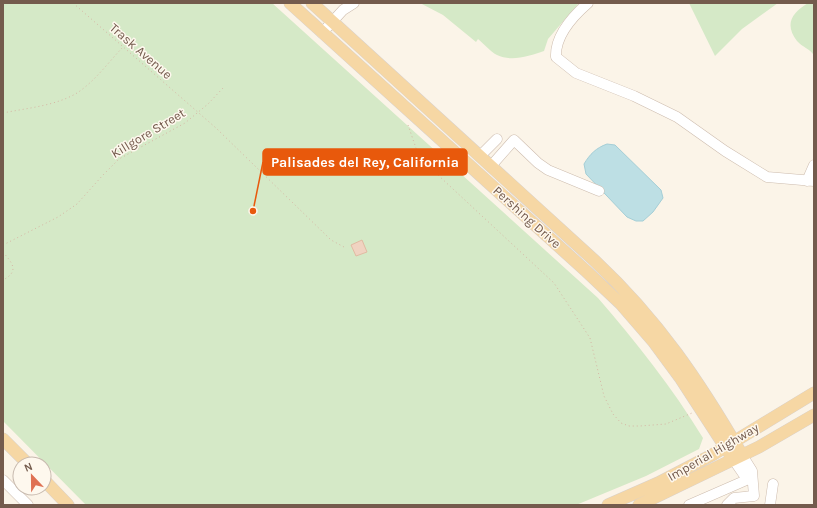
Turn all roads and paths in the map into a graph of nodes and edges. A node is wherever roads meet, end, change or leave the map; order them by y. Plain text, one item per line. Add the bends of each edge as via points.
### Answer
1 (73, 3) edge
2 (290, 3) edge
3 (312, 3) edge
4 (354, 3) edge
5 (588, 3) edge
6 (332, 22) junction
7 (322, 33) junction
8 (122, 48) junction
9 (223, 88) dead end
10 (3, 113) edge
11 (198, 113) junction
12 (408, 125) dead end
13 (497, 139) dead end
14 (480, 156) junction
15 (814, 165) edge
16 (491, 166) junction
17 (810, 181) edge
18 (599, 190) dead end
19 (3, 244) edge
20 (344, 247) dead end
21 (3, 252) edge
22 (3, 280) edge
23 (814, 393) edge
24 (700, 409) junction
25 (814, 415) edge
26 (3, 439) edge
27 (730, 445) junction
28 (20, 456) edge
29 (738, 457) junction
30 (751, 478) junction
31 (3, 480) edge
32 (773, 484) dead end
33 (52, 488) edge
34 (752, 500) edge
35 (28, 505) edge
36 (68, 505) edge
37 (608, 505) edge
38 (639, 505) edge
39 (689, 505) edge
40 (727, 505) edge
41 (770, 505) edge

1 - 8 path, Trask Avenue
2 - 7 main road, Pershing Drive
3 - 6 main road, Pershing Drive
4 - 6 lane
5 - 17 lane via 573,19 556,46 556,57 562,62 576,73 634,96 677,117 767,177
6 - 7 lane
6 - 14 main road, Pershing Drive
7 - 24 main road, Pershing Drive via 604,288 653,341
8 - 10 path via 85,87 76,93 54,102
8 - 11 path, Trask Avenue
9 - 11 path, Killgore Street
11 - 19 path, Killgore Street via 119,159 68,211
11 - 20 path, Trask Avenue via 331,240
12 - 24 path via 417,151 424,162 554,283 590,338 604,396 621,423 629,426 666,424
13 - 14 lane
14 - 16 main road, Pershing Drive
15 - 17 lane
16 - 18 lane via 514,140 548,170
16 - 27 main road, Pershing Drive via 614,278 647,314 691,372
21 - 22 path via 13,264 10,276
23 - 27 main road, Imperial Highway
24 - 27 main road, Pershing Drive
25 - 29 main road, Imperial Highway
26 - 28 main road
27 - 29 main road, Pershing Drive
27 - 37 main road, Imperial Highway via 658,483
29 - 30 lane via 752,471
29 - 38 main road, Imperial Highway
30 - 34 lane via 754,484
30 - 39 lane
31 - 35 lane
32 - 41 lane
33 - 36 main road
34 - 40 lane via 734,498

